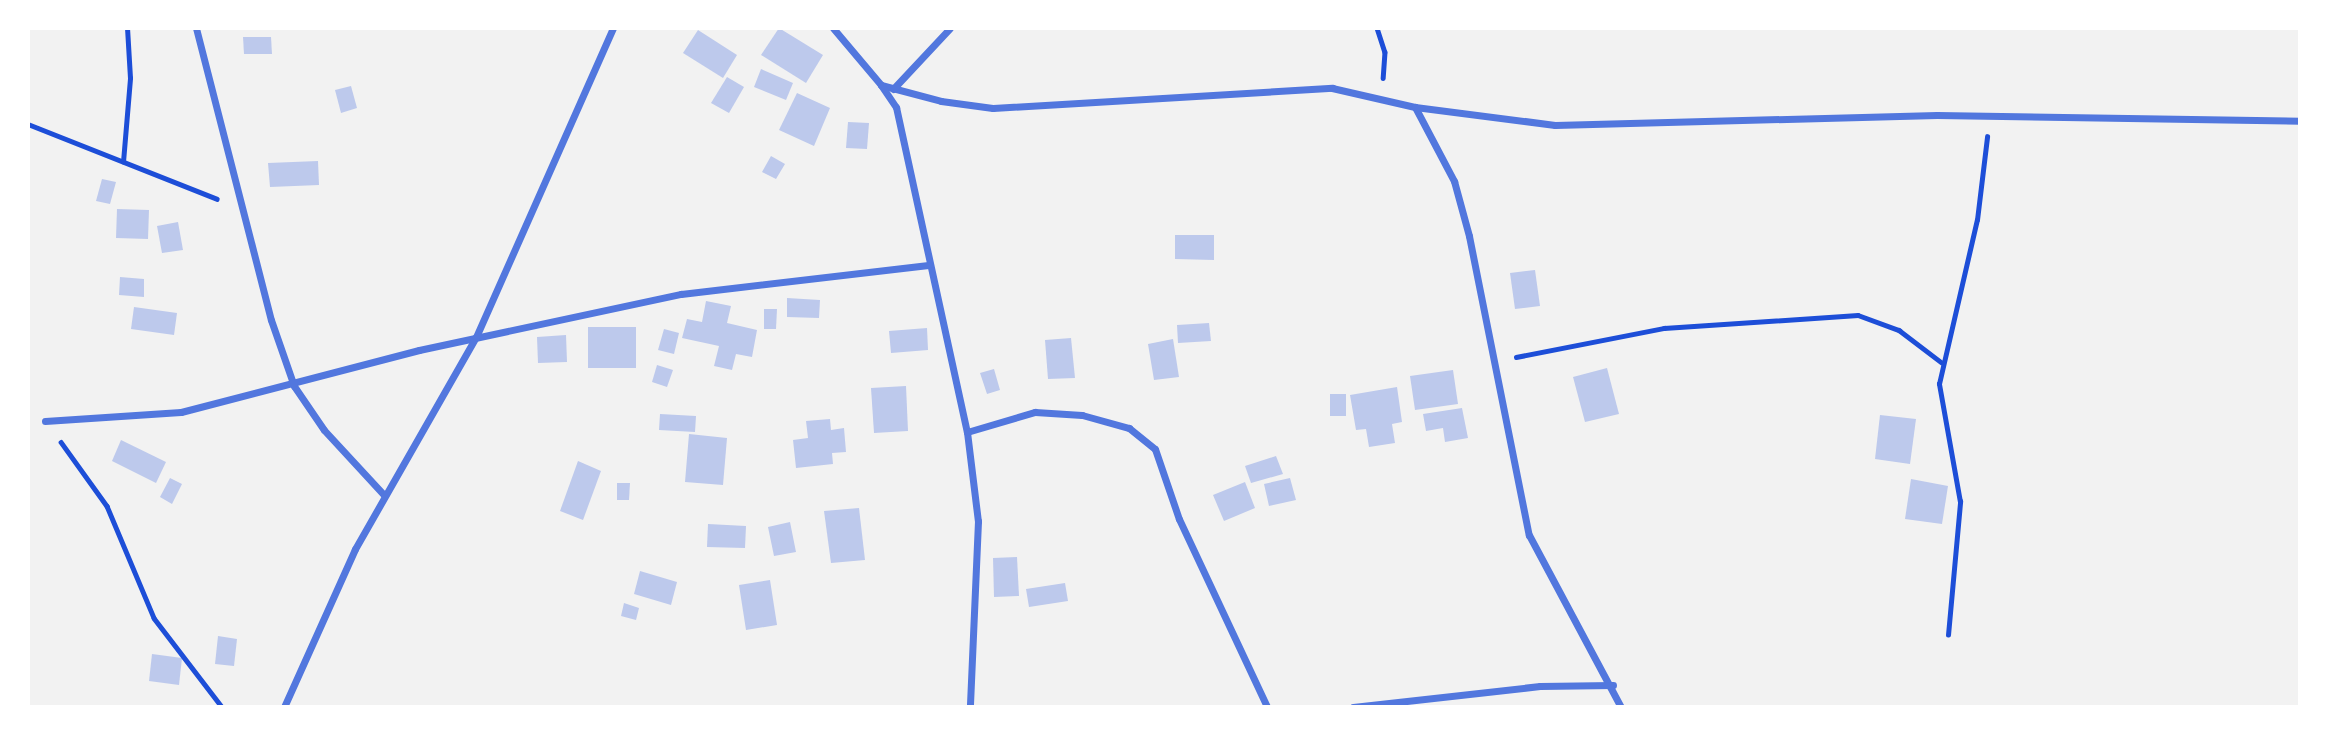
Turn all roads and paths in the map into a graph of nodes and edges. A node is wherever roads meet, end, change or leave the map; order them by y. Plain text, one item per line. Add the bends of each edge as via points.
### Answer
1 (127, 28) edge
2 (197, 28) edge
3 (613, 28) edge
4 (833, 28) edge
5 (950, 28) edge
6 (1377, 28) edge
7 (881, 85) junction
8 (893, 89) junction
9 (1381, 95) junction
10 (1415, 107) junction
11 (1988, 116) junction
12 (2300, 121) edge
13 (28, 124) edge
14 (123, 162) junction
15 (245, 206) junction
16 (928, 265) junction
17 (476, 338) junction
18 (1491, 362) junction
19 (1941, 362) junction
20 (294, 386) junction
21 (45, 421) joint
22 (967, 432) junction
23 (384, 495) junction
24 (1948, 635) dead end
25 (1613, 685) junction
26 (222, 707) edge
27 (284, 707) edge
28 (970, 707) edge
29 (1267, 707) edge
30 (1353, 707) edge
31 (1621, 707) edge

1 - 14 path
2 - 15 street
3 - 17 street
4 - 7 street
5 - 8 street
6 - 9 path via 1385,52
7 - 8 street
7 - 16 street via 896,107
8 - 9 street via 993,108 1275,90
9 - 10 street
10 - 11 street via 1555,125
10 - 18 street via 1454,181
11 - 12 street
11 - 19 path via 1977,220
13 - 14 path
14 - 15 path
15 - 20 street via 271,320
16 - 17 street via 760,281
16 - 22 street
17 - 20 street
17 - 23 street
18 - 19 path via 1664,328 1858,316 1899,330
18 - 25 street via 1529,535
19 - 24 path via 1943,422 1960,502
20 - 21 street via 181,412
20 - 23 street via 324,430
21 - 26 path via 107,506 154,618
22 - 28 street via 978,521
22 - 29 street via 1035,412 1082,415 1129,428 1155,449 1184,532
23 - 27 street
25 - 30 street via 1540,686
25 - 31 street

